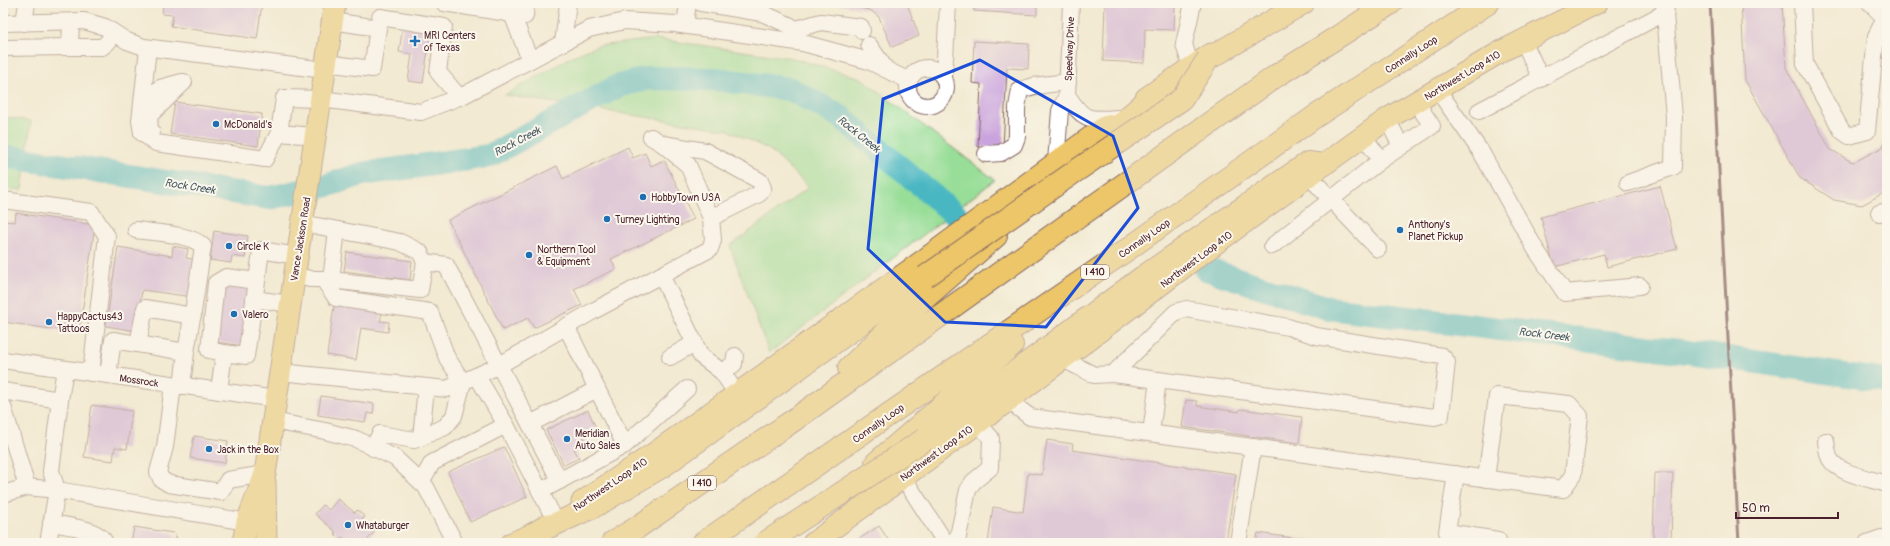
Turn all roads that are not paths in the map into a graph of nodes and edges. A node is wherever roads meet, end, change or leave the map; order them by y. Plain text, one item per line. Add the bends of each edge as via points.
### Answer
1 (27, 3) edge
2 (444, 3) edge
3 (526, 3) edge
4 (568, 3) edge
5 (688, 3) edge
6 (701, 3) edge
7 (948, 3) edge
8 (1071, 3) edge
9 (1193, 3) edge
10 (1291, 3) edge
11 (1303, 3) edge
12 (1391, 3) edge
13 (1488, 3) edge
14 (1597, 3) edge
15 (1802, 3) edge
16 (1870, 3) edge
17 (1665, 8) edge
18 (333, 12) edge
19 (512, 14) junction
20 (1886, 18) edge
21 (71, 22) junction
22 (3, 23) edge
23 (24, 23) junction
24 (684, 25) junction
25 (378, 28) junction
26 (862, 31) dead end
27 (113, 32) junction
28 (798, 37) junction
29 (1523, 40) junction
30 (563, 43) junction
31 (869, 45) dead end
32 (70, 47) junction
33 (3, 48) edge
34 (148, 48) junction
35 (530, 60) junction
36 (1199, 63) junction
37 (326, 67) junction
38 (886, 69) junction
39 (944, 77) junction
40 (1541, 78) junction
41 (909, 81) junction
42 (184, 82) dead end
43 (1161, 88) junction
44 (1067, 89) junction
45 (1437, 89) junction
46 (458, 97) junction
47 (321, 99) junction
48 (1416, 102) junction
49 (1479, 111) dead end
50 (1118, 118) junction
51 (1387, 119) junction
52 (279, 133) junction
53 (1363, 136) junction
54 (315, 139) junction
55 (1401, 146) junction
56 (270, 151) junction
57 (986, 154) dead end
58 (1381, 160) junction
59 (1056, 162) junction
60 (1316, 170) junction
61 (1628, 183) dead end
62 (1331, 198) junction
63 (3, 200) edge
64 (711, 218) junction
65 (302, 222) junction
66 (136, 230) dead end
67 (338, 230) junction
68 (1272, 246) dead end
69 (1378, 249) dead end
70 (425, 262) junction
71 (296, 265) junction
72 (1096, 272) junction
73 (660, 275) junction
74 (327, 279) junction
75 (257, 281) junction
76 (1640, 286) dead end
77 (420, 290) junction
78 (254, 299) junction
79 (290, 304) junction
80 (430, 312) junction
81 (193, 316) junction
82 (566, 326) junction
83 (695, 343) junction
84 (138, 344) junction
85 (186, 352) junction
86 (224, 353) junction
87 (735, 356) dead end
88 (670, 357) dead end
89 (1063, 359) junction
90 (3, 360) edge
91 (498, 366) junction
92 (65, 369) junction
93 (280, 372) junction
94 (722, 372) junction
95 (91, 373) junction
96 (1113, 374) junction
97 (108, 375) junction
98 (470, 379) junction
99 (1158, 380) junction
100 (177, 385) junction
101 (426, 387) junction
102 (597, 389) junction
103 (687, 389) dead end
104 (3, 391) edge
105 (219, 391) junction
106 (737, 394) junction
107 (276, 399) junction
108 (60, 400) junction
109 (1009, 400) junction
110 (3, 406) edge
111 (273, 421) junction
112 (791, 422) junction
113 (978, 423) junction
114 (530, 424) junction
115 (506, 425) junction
116 (1151, 434) junction
117 (421, 438) junction
118 (1826, 441) dead end
119 (625, 445) junction
120 (1253, 447) junction
121 (373, 448) junction
122 (265, 474) junction
123 (1456, 474) junction
124 (903, 477) junction
125 (1486, 478) junction
126 (560, 481) junction
127 (421, 482) junction
128 (1887, 484) edge
129 (27, 487) junction
130 (57, 490) junction
131 (541, 491) junction
132 (3, 494) edge
133 (555, 520) junction
134 (247, 522) junction
135 (51, 523) junction
136 (533, 534) junction
137 (1887, 538) edge
138 (946, 542) edge
139 (1502, 542) edge
140 (48, 543) edge
141 (105, 543) edge
142 (243, 543) edge
143 (266, 543) edge
144 (455, 543) edge
145 (512, 543) edge
146 (612, 543) edge
147 (703, 543) edge
148 (765, 543) edge
149 (785, 543) edge
150 (813, 543) edge
151 (1238, 543) edge
152 (1867, 543) edge

1 - 23 street
2 - 19 street
3 - 19 street via 525,16
4 - 30 street
5 - 24 street
6 - 28 street via 762,14 790,26
7 - 39 street
8 - 44 street, Speedway Drive
9 - 36 street via 1184,44
10 - 36 main road, Northwest Loop 410
11 - 36 highway
12 - 112 highway, I 410 via 1276,76
13 - 72 highway, Connally Loop / I 410 via 1316,116
14 - 29 main road, Northwest Loop 410
15 - 20 street via 1805,64 1842,131 1850,136 1867,131 1876,36
16 - 20 street
17 - 40 street
17 - 61 street via 1674,117 1673,167
18 - 25 street
18 - 37 main road, Vance Jackson Road
19 - 35 street
21 - 23 street
21 - 27 street via 105,27
21 - 32 street
22 - 23 street
24 - 28 street
24 - 30 street via 625,21 589,29
25 - 37 street via 372,69
25 - 46 street via 380,17 444,27 438,72
26 - 28 street via 861,27 821,22
27 - 32 street via 102,47
27 - 34 street via 127,41
28 - 38 street via 869,60
29 - 40 street
29 - 45 main road, Northwest Loop 410
30 - 35 street
31 - 38 street
32 - 33 street
34 - 37 street
34 - 56 street via 140,121 142,133 156,143 265,159
35 - 46 street
36 - 43 main road, Northwest Loop 410
36 - 136 highway, bridge via 1182,99 924,277 663,466 593,507
37 - 47 main road, Vance Jackson Road
38 - 41 street
39 - 41 street via 935,69 922,68 916,71
39 - 41 street via 944,96 929,106 912,98 908,87
40 - 49 street
42 - 56 street via 149,116 150,130 156,135 255,151
43 - 50 main road, Northwest Loop 410
43 - 112 highway via 891,328
44 - 50 street, Speedway Drive via 1078,112 1085,117
44 - 57 street via 1034,86 1020,90 1017,137 1014,145 1001,153
44 - 59 street, Speedway Drive via 1060,111
45 - 48 main road, Northwest Loop 410
45 - 76 street via 1480,152 1536,250 1565,293
46 - 47 street via 421,112
47 - 52 street via 284,98
47 - 54 main road, Vance Jackson Road
48 - 51 main road, Northwest Loop 410
48 - 55 street via 1432,126
50 - 59 main road, Northwest Loop 410
51 - 53 main road, Northwest Loop 410
51 - 55 street
52 - 54 street
52 - 56 street
53 - 58 street
53 - 60 main road, Northwest Loop 410
54 - 65 main road, Vance Jackson Road
55 - 58 street
58 - 62 street
59 - 106 main road, Northwest Loop 410
60 - 62 street
60 - 89 main road, Northwest Loop 410
60 - 148 highway, bridge via 1308,163 1137,282 925,439
62 - 68 street
62 - 69 street
63 - 95 street via 91,212 107,236
64 - 64 street via 688,165 657,140 705,151 760,181 763,188 758,194
64 - 73 street via 713,240 710,249
65 - 67 street
65 - 71 main road, Vance Jackson Road
66 - 81 street via 183,237 199,242 202,246
67 - 70 street via 400,242 420,252
67 - 74 street
70 - 77 street
70 - 91 street via 446,265
71 - 74 street via 310,279
71 - 75 street via 262,250
71 - 79 main road, Vance Jackson Road
72 - 147 highway, Connally Loop / I 410
72 - 149 highway
73 - 82 street
73 - 83 street
74 - 77 street
74 - 80 street via 336,298
75 - 78 street
75 - 86 street via 226,277 216,283 209,350
77 - 80 street
78 - 79 street
78 - 86 street via 246,356
79 - 93 main road, Vance Jackson Road
80 - 98 street via 447,358
81 - 84 street via 145,308
81 - 85 street
82 - 91 street
82 - 102 street
83 - 88 street
83 - 94 street via 701,356
84 - 85 street
84 - 97 street via 113,340
85 - 100 street
86 - 105 street
87 - 94 street via 734,364
89 - 96 street via 1094,375
89 - 109 main road, Northwest Loop 410
90 - 92 street, Mossrock
91 - 98 street
91 - 114 street
92 - 95 street, Mossrock
92 - 108 street
93 - 101 street
93 - 107 main road, Vance Jackson Road
94 - 106 street
95 - 97 street, Mossrock
96 - 99 street
96 - 99 street via 1176,312 1186,309 1288,326 1316,336 1442,356 1447,362 1441,415 1435,417
97 - 100 street, Mossrock
98 - 101 street via 446,389
98 - 115 street
98 - 117 street via 454,416 445,427
99 - 116 street
100 - 105 street, Mossrock
100 - 122 street via 158,472 161,480 169,484 221,492 228,480
101 - 117 street
102 - 114 street
102 - 119 street
103 - 119 street
104 - 108 street
105 - 107 street, Mossrock
106 - 133 main road, Northwest Loop 410
107 - 111 main road, Vance Jackson Road
108 - 130 street via 52,471
109 - 113 main road, Northwest Loop 410
109 - 116 street via 1030,417
110 - 129 street
111 - 121 street via 356,439
111 - 122 main road, Vance Jackson Road
112 - 146 highway, I 410
113 - 124 main road, Northwest Loop 410
113 - 138 street via 991,438 990,468 973,482 968,490 957,541
114 - 126 street
115 - 127 street via 432,463
115 - 131 street
116 - 120 street
117 - 121 street via 414,440 380,434
118 - 128 street via 1829,456 1836,466
119 - 126 street
120 - 123 street
120 - 151 street
121 - 127 street via 395,458
122 - 134 main road, Vance Jackson Road
122 - 143 main road, Vance Jackson Road
123 - 125 street
123 - 139 street via 1448,532
124 - 138 street
124 - 150 main road, Northwest Loop 410
125 - 125 street via 1563,489 1573,475 1580,416 1569,404 1497,396
126 - 131 street
127 - 144 street
129 - 130 street
129 - 132 street
130 - 134 street
130 - 135 street
131 - 133 street
133 - 136 main road, Northwest Loop 410
134 - 142 main road, Vance Jackson Road
135 - 140 street
135 - 141 street via 93,531 100,535
136 - 145 main road, Northwest Loop 410
137 - 152 street

